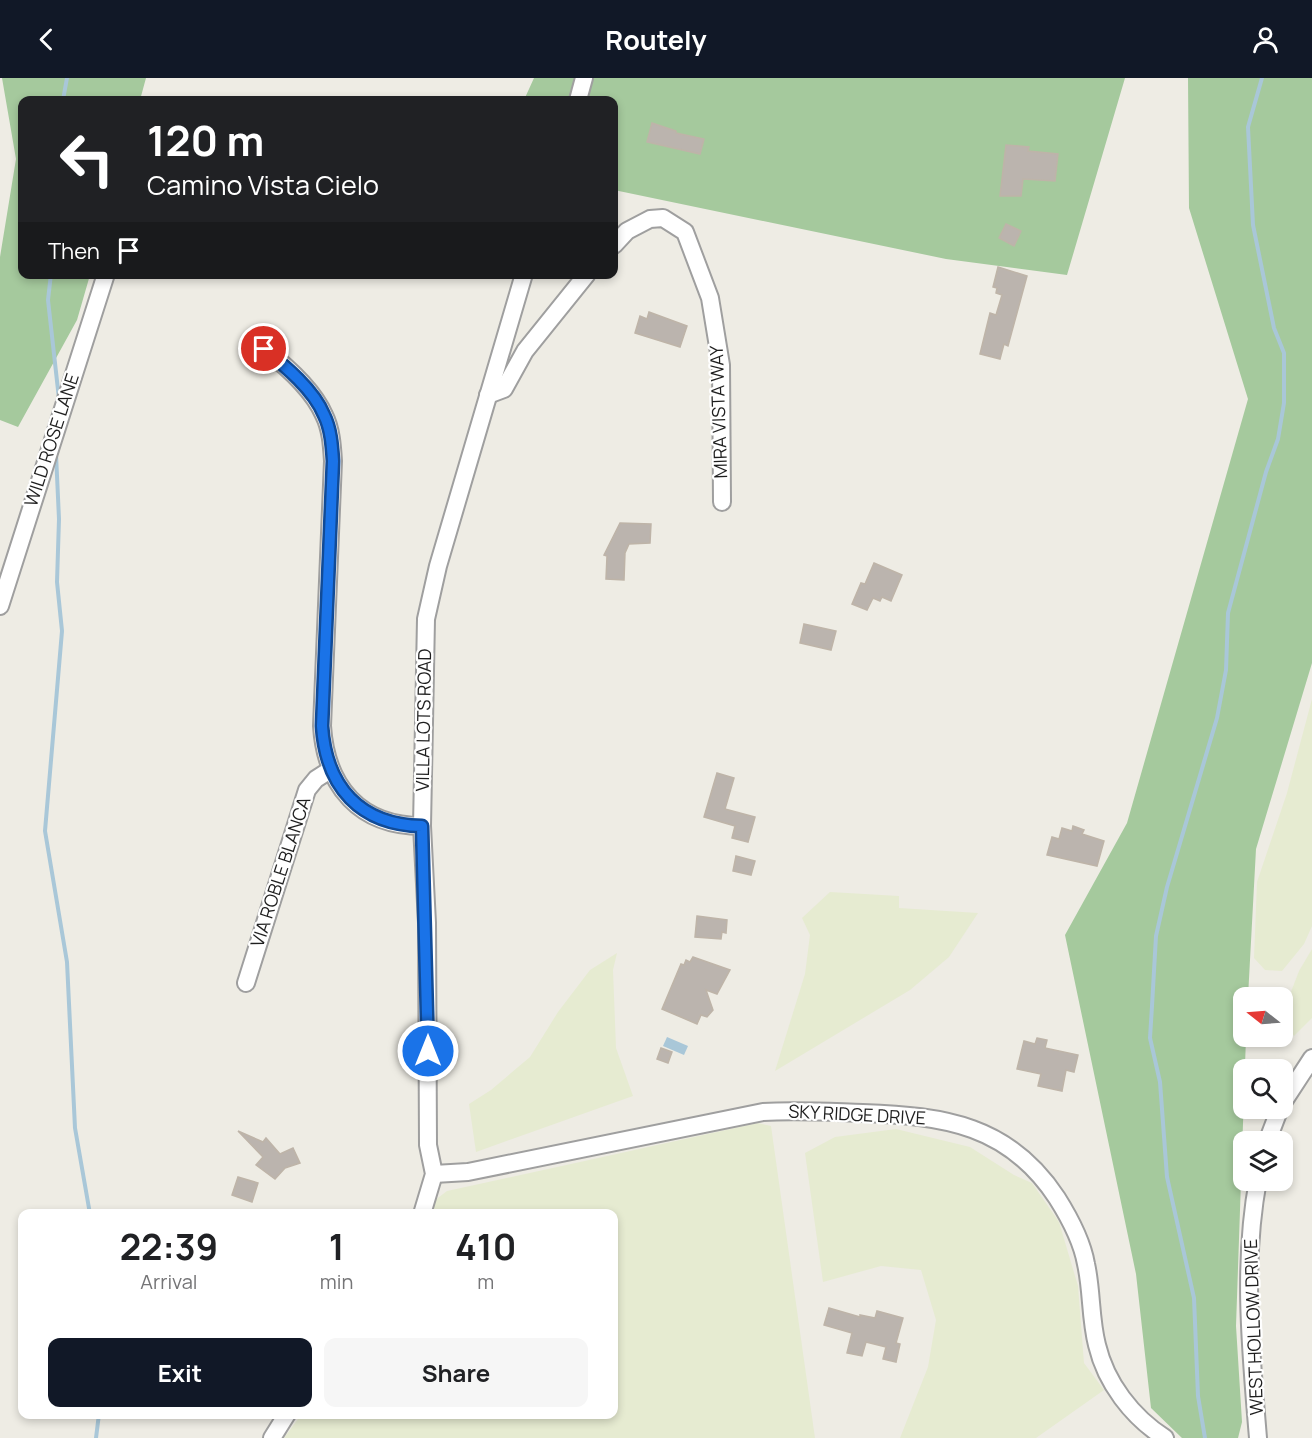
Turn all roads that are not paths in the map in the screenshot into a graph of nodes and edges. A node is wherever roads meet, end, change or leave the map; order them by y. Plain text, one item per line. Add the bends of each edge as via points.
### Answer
1 (584, 78) edge
2 (579, 96) edge
3 (618, 241) edge
4 (104, 279) edge
5 (523, 279) edge
6 (583, 279) edge
7 (264, 349) dead end
8 (488, 395) junction
9 (722, 502) dead end
10 (0, 606) edge
11 (330, 770) junction
12 (422, 826) junction
13 (246, 983) dead end
14 (1312, 1058) edge
15 (1293, 1087) edge
16 (434, 1174) junction
17 (1257, 1191) edge
18 (424, 1209) edge
19 (284, 1419) edge
20 (272, 1438) edge
21 (1165, 1438) edge
22 (1258, 1438) edge

1 - 2 street
3 - 9 street, MIRA VISTA WAY via 650,219 663,218 685,232 710,298 721,365
4 - 10 street, WILD ROSE LANE
5 - 8 street, VILLA LOTS ROAD
6 - 8 street via 525,351 504,389
7 - 11 street via 312,396 324,414 331,436 322,726
8 - 12 street, VILLA LOTS ROAD via 426,619
11 - 12 street via 344,792 380,821
11 - 13 street, VIA ROBLE BLANCA via 307,790
12 - 16 street, VILLA LOTS ROAD via 427,923 428,1145
14 - 15 street
16 - 18 street, VILLA LOTS ROAD
16 - 21 street, SKY RIDGE DRIVE via 468,1172 763,1112 913,1115 985,1132 1041,1174 1068,1216 1086,1262 1097,1344 1106,1371 1145,1425
17 - 22 street, WEST HOLLOW DRIVE via 1250,1262
19 - 20 street

